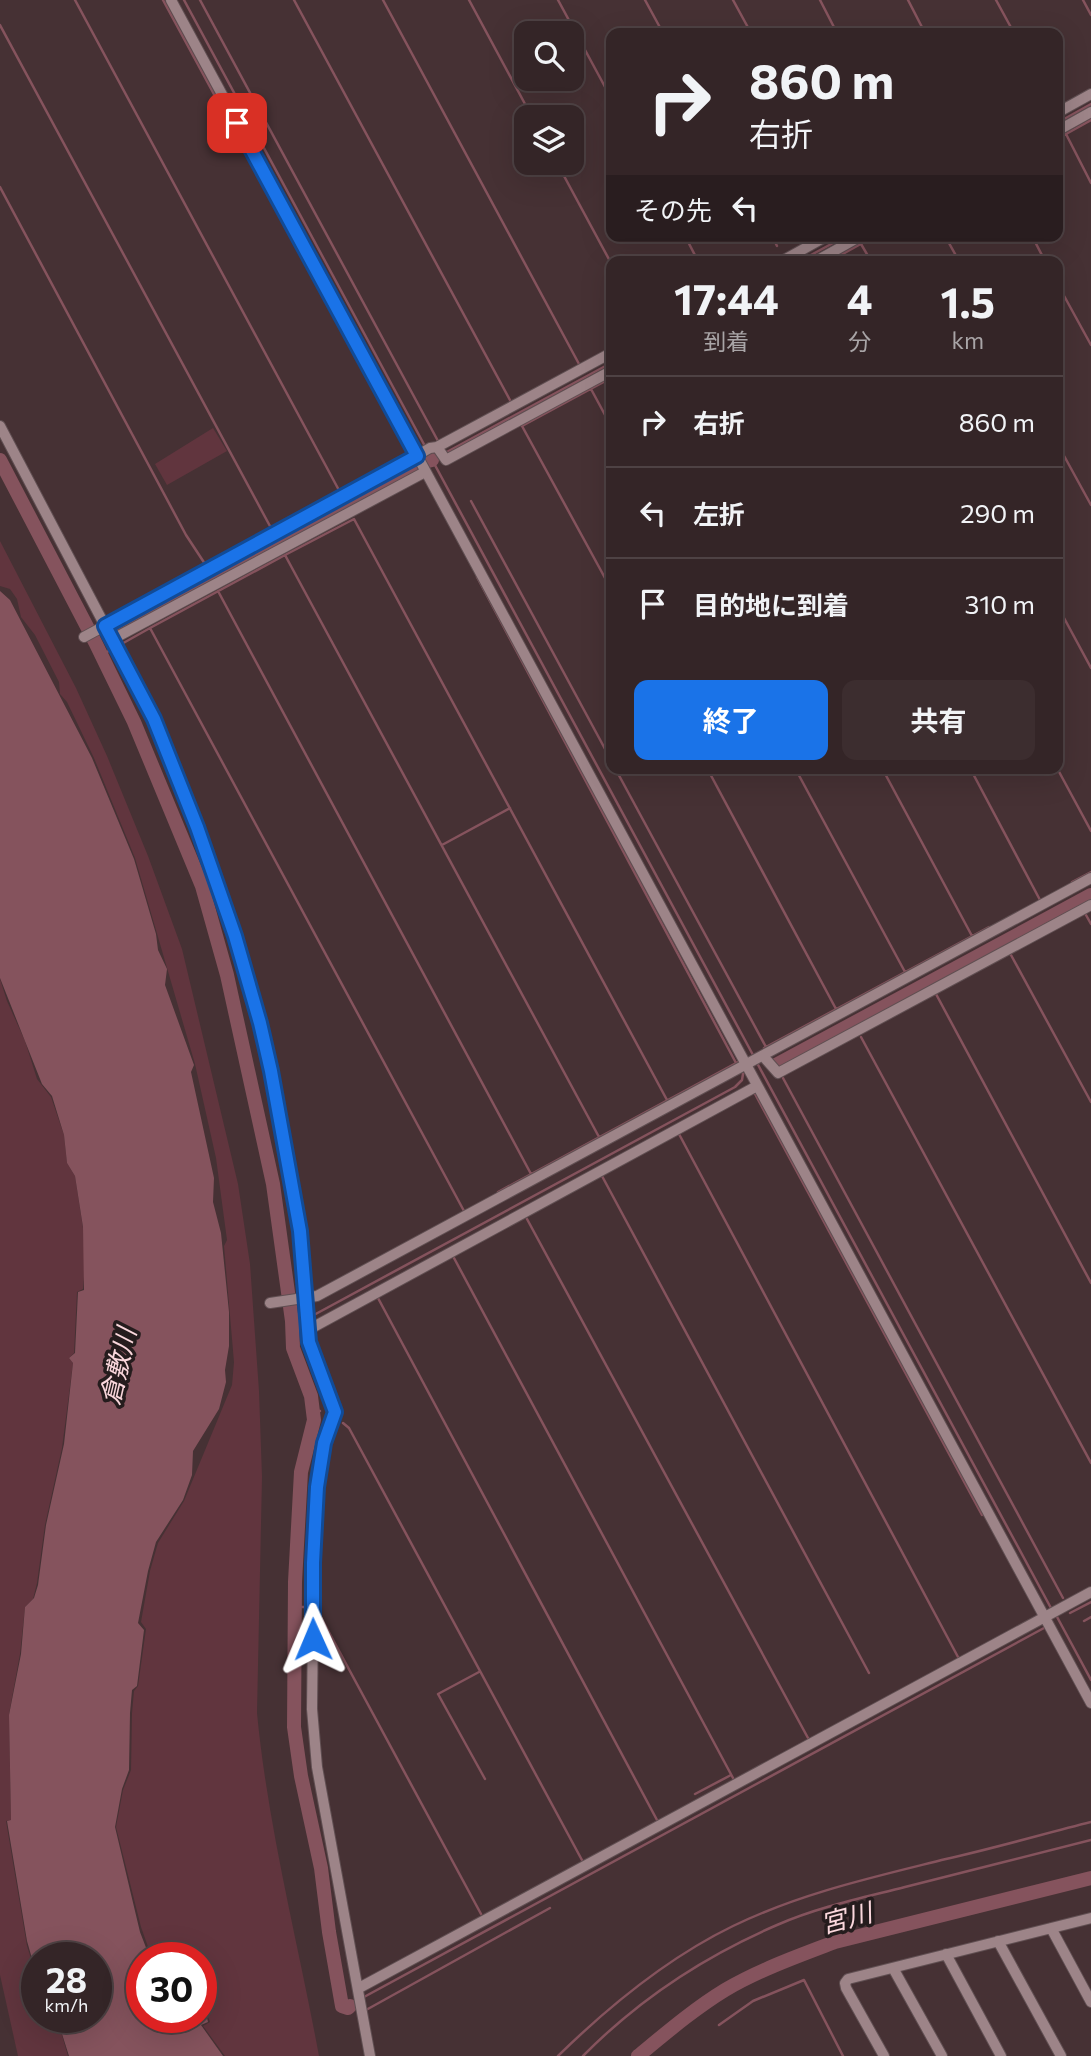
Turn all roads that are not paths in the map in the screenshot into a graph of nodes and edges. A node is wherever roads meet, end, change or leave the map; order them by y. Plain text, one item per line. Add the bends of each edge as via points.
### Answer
1 (171, 0) edge
2 (1091, 94) edge
3 (1063, 110) edge
4 (1091, 112) edge
5 (1063, 128) edge
6 (816, 242) edge
7 (850, 242) edge
8 (791, 256) edge
9 (825, 256) edge
10 (606, 356) edge
11 (606, 374) edge
12 (0, 426) edge
13 (427, 451) junction
14 (425, 472) junction
15 (101, 627) junction
16 (84, 637) dead end
17 (114, 644) junction
18 (1091, 878) edge
19 (1091, 905) edge
20 (755, 1060) junction
21 (757, 1086) junction
22 (303, 1299) junction
23 (275, 1302) dead end
24 (307, 1321) junction
25 (1091, 1592) edge
26 (1050, 1613) junction
27 (1091, 1703) edge
28 (1091, 1918) edge
29 (1051, 1928) junction
30 (998, 1941) junction
31 (946, 1954) junction
32 (893, 1968) junction
33 (359, 1988) junction
34 (1091, 2002) edge
35 (370, 2056) edge
36 (884, 2056) edge
37 (942, 2056) edge
38 (1001, 2056) edge
39 (1061, 2056) edge

1 - 13 street
2 - 3 street
4 - 5 street
6 - 8 street
7 - 9 street
10 - 13 street
11 - 13 street via 446,460
12 - 15 street
13 - 14 street
13 - 15 street
14 - 17 street
14 - 20 street
15 - 16 street
15 - 17 street
17 - 22 street via 154,719 235,936 260,1023 284,1137 300,1231
18 - 20 street
19 - 20 street via 778,1073
20 - 21 street
20 - 22 street via 317,1296
21 - 24 street
21 - 26 street
22 - 23 street
22 - 24 street
24 - 33 street via 309,1342 335,1412 317,1487 313,1724 317,1768
25 - 26 street
26 - 27 street
26 - 33 street
28 - 29 street
29 - 30 street
29 - 34 street
30 - 31 street
30 - 39 street
31 - 32 street
31 - 38 street
32 - 36 street via 845,1983
32 - 37 street
33 - 35 street

